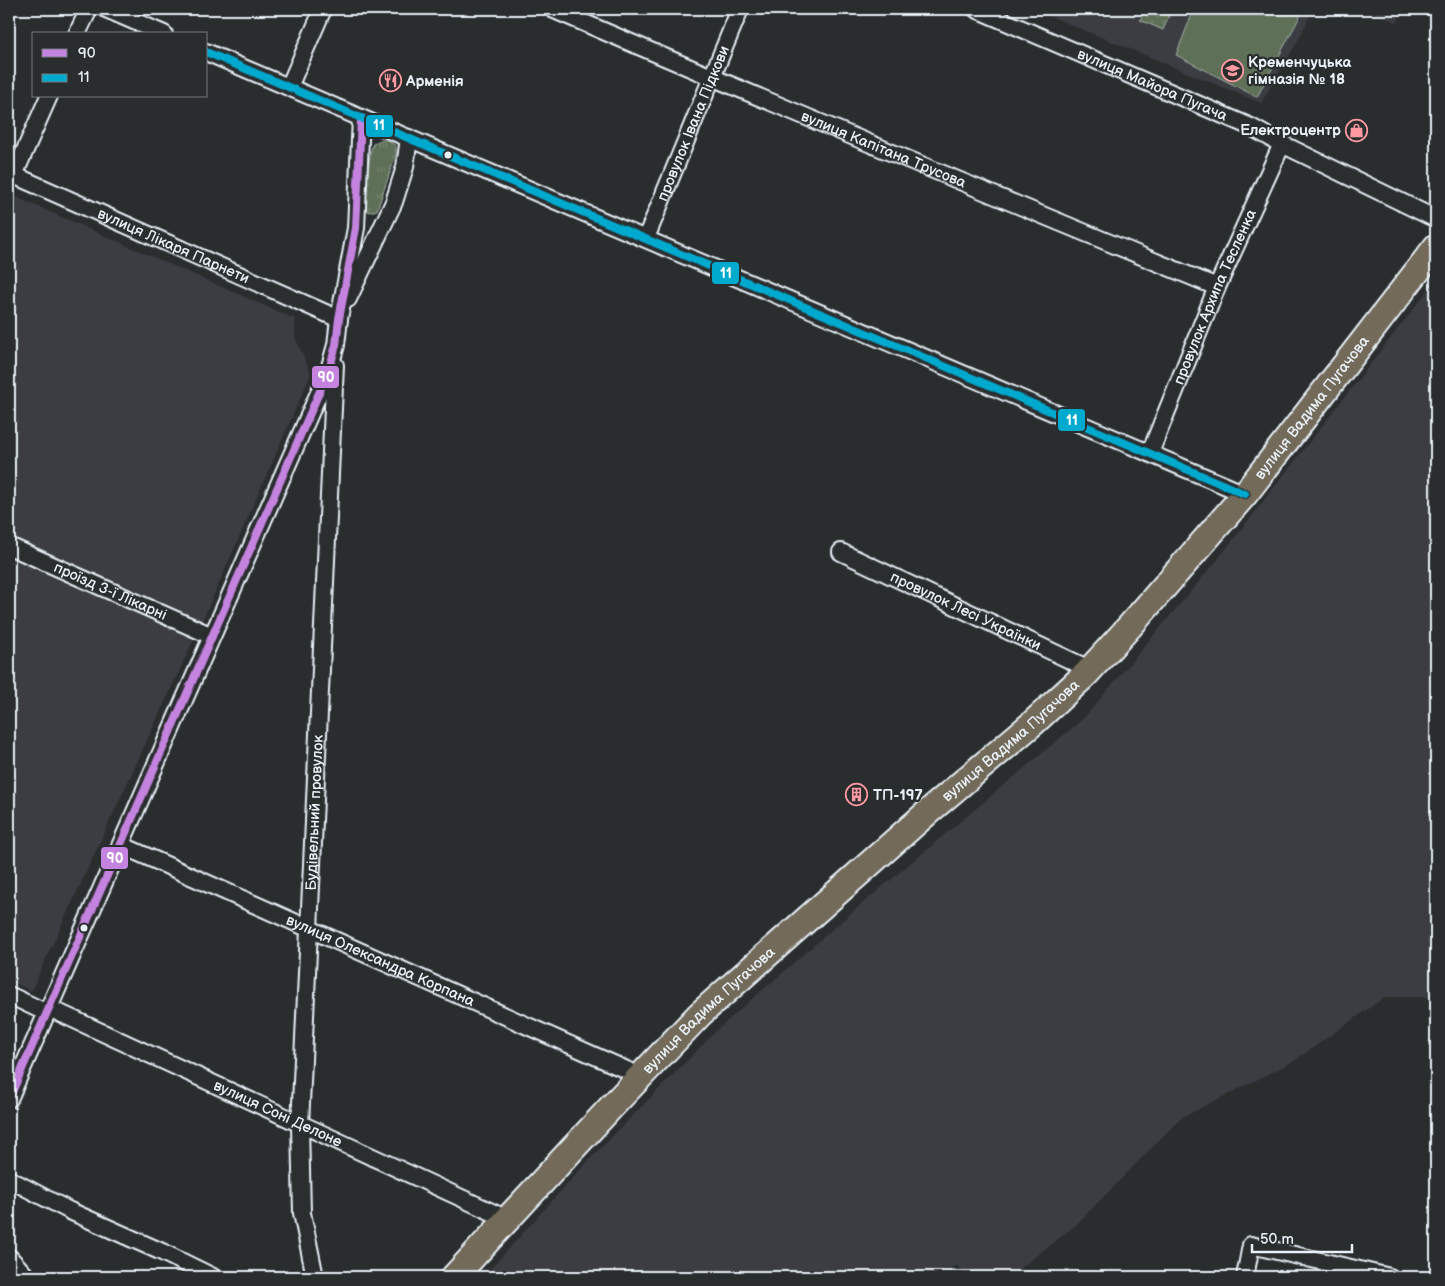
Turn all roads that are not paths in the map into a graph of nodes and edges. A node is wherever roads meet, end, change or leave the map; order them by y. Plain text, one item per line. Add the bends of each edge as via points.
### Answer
1 (89, 9) edge
2 (106, 9) edge
3 (323, 9) edge
4 (552, 9) edge
5 (740, 9) edge
6 (976, 9) edge
7 (78, 32) edge
8 (159, 32) edge
9 (208, 53) edge
10 (710, 78) junction
11 (289, 87) junction
12 (48, 98) edge
13 (361, 118) junction
14 (409, 138) junction
15 (1282, 144) junction
16 (11, 174) edge
17 (1436, 220) edge
18 (646, 238) junction
19 (1436, 247) edge
20 (1217, 286) junction
21 (339, 319) junction
22 (336, 345) junction
23 (1150, 453) junction
24 (1244, 494) junction
25 (9, 546) edge
26 (841, 552) dead end
27 (212, 636) junction
28 (1091, 670) junction
29 (121, 845) junction
30 (309, 928) junction
31 (9, 995) edge
32 (48, 1011) junction
33 (640, 1076) junction
34 (9, 1099) edge
35 (300, 1126) junction
36 (9, 1179) edge
37 (507, 1220) junction
38 (9, 1257) edge
39 (27, 1277) edge
40 (213, 1277) edge
41 (315, 1277) edge
42 (454, 1277) edge
43 (1245, 1277) edge
44 (1386, 1277) edge

1 - 7 street
2 - 8 street
3 - 11 street
4 - 10 street, вулиця Капітана Трусова
5 - 10 street, провулок Івана Підкови
6 - 15 street, вулиця Майора Пугача via 1251,127
9 - 11 street
10 - 18 street, провулок Івана Підкови
10 - 20 street, вулиця Капітана Трусова
11 - 13 street
12 - 16 street
13 - 14 street
13 - 21 street via 356,228
14 - 18 street
14 - 21 street via 405,167 394,202
15 - 17 street, вулиця Майора Пугача
15 - 20 street, провулок Архипа Тесленка
16 - 21 street, вулиця Лікаря Парнети
18 - 23 street
19 - 24 main road, вулиця Вадима Пугачова
20 - 23 street, провулок Архипа Тесленка
21 - 22 street
22 - 27 street via 330,370
22 - 30 street, Будівельний провулок
23 - 24 street
24 - 28 main road, вулиця Вадима Пугачова
25 - 27 street, проїзд 3-ї Лікарні
26 - 28 street, провулок Лесі Українки
27 - 29 street
28 - 33 main road, вулиця Вадима Пугачова via 700,1014
29 - 30 street, вулиця Олександра Корпана
29 - 32 street
30 - 33 street, вулиця Олександра Корпана
30 - 35 street, Будівельний провулок
31 - 32 street, вулиця Соні Делоне
32 - 34 street
32 - 35 street, вулиця Соні Делоне
33 - 37 main road, вулиця Вадима Пугачова
35 - 37 street, вулиця Соні Делоне
35 - 41 street, Будівельний провулок via 302,1213
36 - 40 street
37 - 42 main road, вулиця Вадима Пугачова
38 - 39 street
43 - 44 street via 1251,1245

